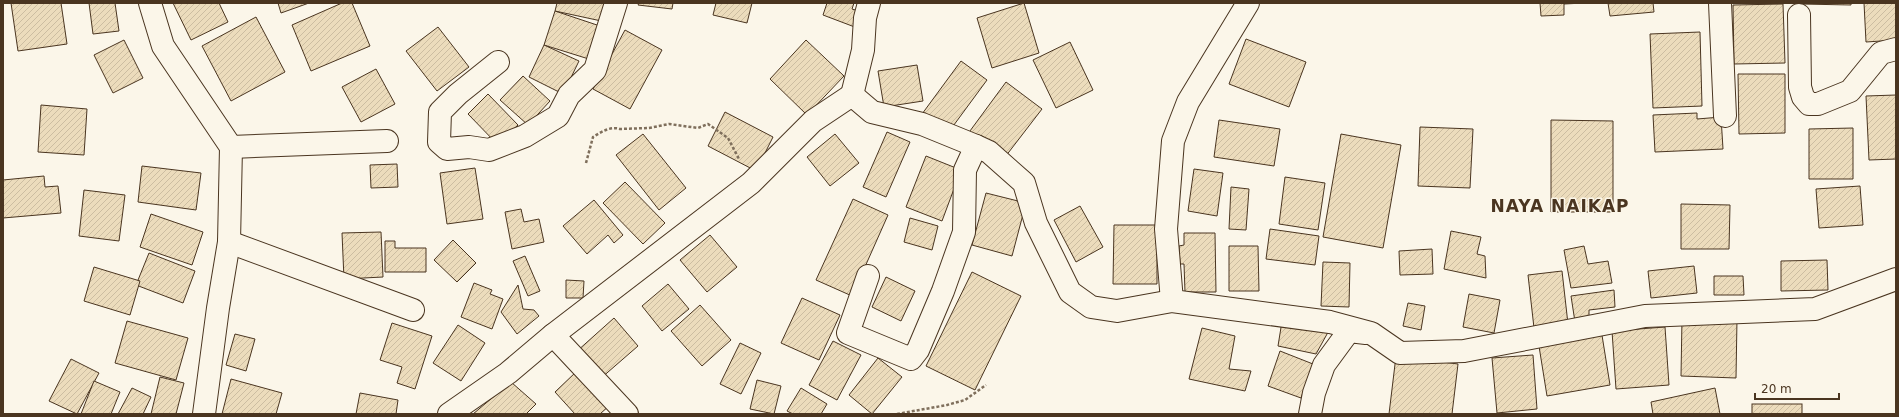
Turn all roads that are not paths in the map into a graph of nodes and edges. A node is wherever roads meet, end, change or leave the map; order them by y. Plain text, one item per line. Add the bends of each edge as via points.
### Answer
1 (150, 3) edge
2 (616, 3) edge
3 (869, 3) edge
4 (1248, 3) edge
5 (1720, 3) edge
6 (1799, 15) dead end
7 (1896, 49) edge
8 (498, 62) dead end
9 (852, 95) junction
10 (1725, 116) dead end
11 (387, 141) dead end
12 (976, 146) junction
13 (231, 147) junction
14 (229, 242) junction
15 (868, 276) dead end
16 (1896, 278) edge
17 (1172, 301) junction
18 (413, 310) dead end
19 (1371, 333) junction
20 (553, 335) junction
21 (204, 414) edge
22 (449, 414) edge
23 (627, 414) edge
24 (1310, 414) edge

1 - 13 street via 163,46
2 - 8 street via 595,70 569,95 558,116 525,136 488,150 469,147 447,149 439,142 440,112
3 - 9 street via 865,18 863,50
4 - 17 street via 1188,102 1173,142 1166,229
5 - 10 street
6 - 7 street via 1800,87 1808,104 1818,104 1850,91 1881,52
9 - 12 street via 872,112 922,124
9 - 20 street via 813,121 751,183
11 - 13 street
12 - 15 street via 965,170 964,232 943,291 918,350 911,359 848,333
12 - 17 street via 989,152 1024,183 1036,223 1070,292 1091,307 1117,311
13 - 14 street
14 - 18 street
14 - 21 street
16 - 19 street via 1815,309 1645,316 1464,351 1400,353
17 - 19 street via 1330,322
19 - 24 street via 1349,331 1324,365
20 - 22 street via 508,373
20 - 23 street

